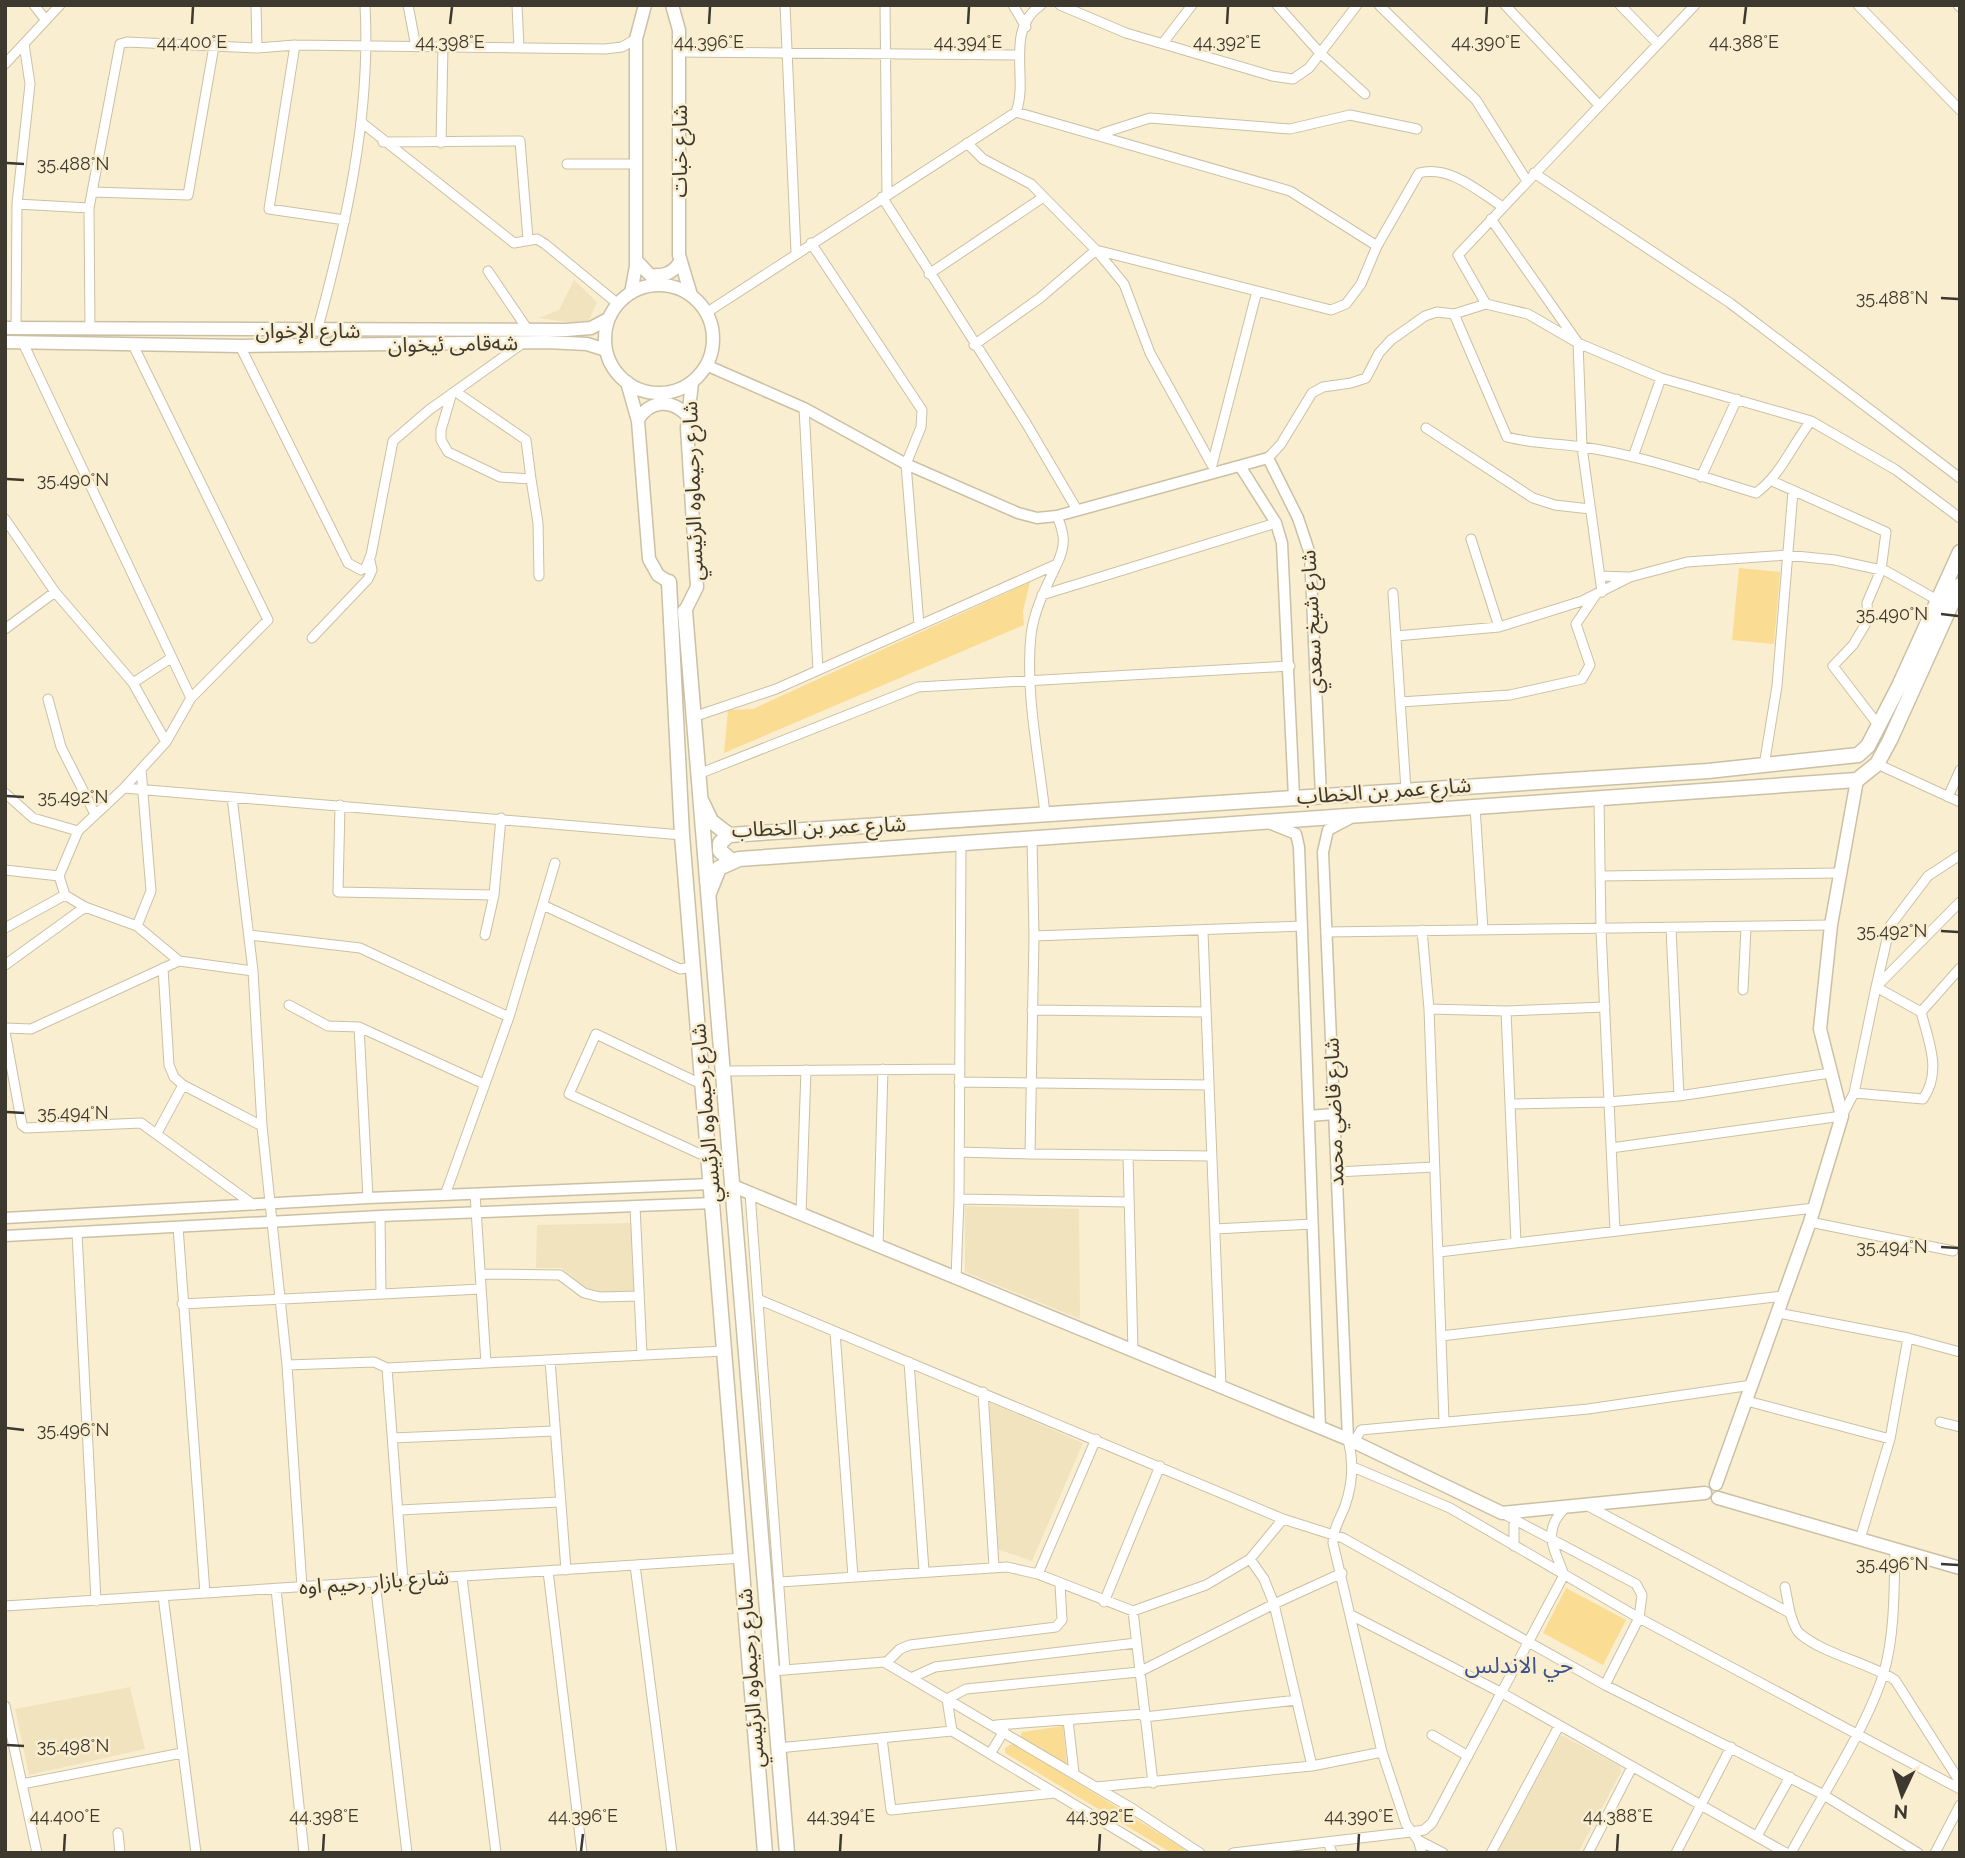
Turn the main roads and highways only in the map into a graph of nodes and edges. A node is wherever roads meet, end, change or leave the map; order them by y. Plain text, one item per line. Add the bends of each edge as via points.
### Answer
1 (645, 5) edge
2 (672, 5) edge
3 (636, 260) junction
4 (680, 262) junction
5 (631, 293) junction
6 (691, 295) junction
7 (608, 319) junction
8 (11, 328) edge
9 (584, 329) junction
10 (172, 331) junction
11 (526, 336) junction
12 (5, 342) edge
13 (587, 344) junction
14 (172, 345) junction
15 (606, 350) junction
16 (626, 382) junction
17 (692, 382) junction
18 (687, 415) junction
19 (638, 419) junction
20 (1960, 552) edge
21 (669, 582) joint
22 (1960, 585) edge
23 (685, 611) joint
24 (1646, 774) junction
25 (1857, 780) junction
26 (1542, 781) junction
27 (1648, 795) junction
28 (701, 800) junction
29 (1544, 802) junction
30 (1122, 809) junction
31 (856, 827) junction
32 (1123, 832) junction
33 (729, 835) junction
34 (859, 851) junction
35 (732, 861) junction
36 (709, 893) junction
37 (721, 1026) junction
38 (698, 1027) junction
39 (701, 1058) junction
40 (724, 1065) junction
41 (733, 1186) junction
42 (1716, 1483) junction
43 (1705, 1493) junction
44 (1718, 1498) junction
45 (1960, 1568) edge
46 (765, 1853) edge
47 (787, 1853) edge

1 - 3 main road via 636,39
2 - 4 main road, شارع خبات via 680,51
3 - 4 main road via 650,275 662,276
3 - 5 main road
4 - 6 main road, شارع خبات
5 - 6 main road via 664,285
5 - 7 main road
6 - 17 main road via 706,313 713,344 706,365
7 - 9 main road, شارع الإخوان
7 - 15 main road
8 - 10 main road, شارع الإخوان
9 - 11 main road, شارع الإخوان
9 - 13 main road via 591,337
10 - 11 main road, شارع الإخوان
10 - 14 main road
11 - 13 main road, شەقامی ئیخوان
11 - 14 main road, شەقامی ئیخوان
12 - 14 main road, شەقامی ئیخوان
13 - 15 main road, شەقامی ئیخوان
15 - 16 main road via 613,368
16 - 17 main road via 666,393
16 - 19 main road, شارع رحيماوه الرئيسي
17 - 18 main road, شارع رحيماوه الرئيسي
18 - 19 main road via 661,403 643,411
18 - 23 main road, شارع رحيماوه الرئيسي via 697,587
19 - 21 main road, شارع رحيماوه الرئيسي via 649,559 658,575
20 - 24 main road, شارع عمر بن الخطاب via 1879,726 1858,755
21 - 38 main road, شارع رحيماوه الرئيسي
22 - 25 main road via 1877,764
23 - 28 main road, شارع رحيماوه الرئيسي
24 - 26 main road, شارع عمر بن الخطاب
24 - 27 main road
25 - 27 main road, شارع عمر بن الخطاب
25 - 42 main road via 1831,925 1820,1030 1842,1116 1810,1222
26 - 29 main road
26 - 30 main road, شارع عمر بن الخطاب
27 - 29 main road, شارع عمر بن الخطاب
28 - 33 main road, شارع عمر بن الخطاب via 711,821
28 - 36 main road, شارع رحيماوه الرئيسي
29 - 32 main road, شارع عمر بن الخطاب
30 - 31 main road, شارع عمر بن الخطاب
30 - 32 main road
31 - 33 main road, شارع عمر بن الخطاب
31 - 34 main road
32 - 34 main road, شارع عمر بن الخطاب
33 - 35 main road via 720,843 720,852
34 - 35 main road, شارع عمر بن الخطاب
35 - 36 main road, شارع عمر بن الخطاب via 714,874
36 - 37 main road, شارع رحيماوه الرئيسي
37 - 38 main road via 714,1037
37 - 40 main road, شارع رحيماوه الرئيسي
38 - 39 main road, شارع رحيماوه الرئيسي
39 - 40 main road via 713,1047 719,1049
39 - 46 main road, شارع رحيماوه الرئيسي
40 - 41 main road, شارع رحيماوه الرئيسي
41 - 43 main road via 1351,1440 1508,1516
41 - 47 main road, شارع رحيماوه الرئيسي via 778,1670 778,1748
42 - 43 main road via 1707,1485
42 - 44 main road via 1721,1489
43 - 44 main road via 1711,1500
44 - 45 main road

